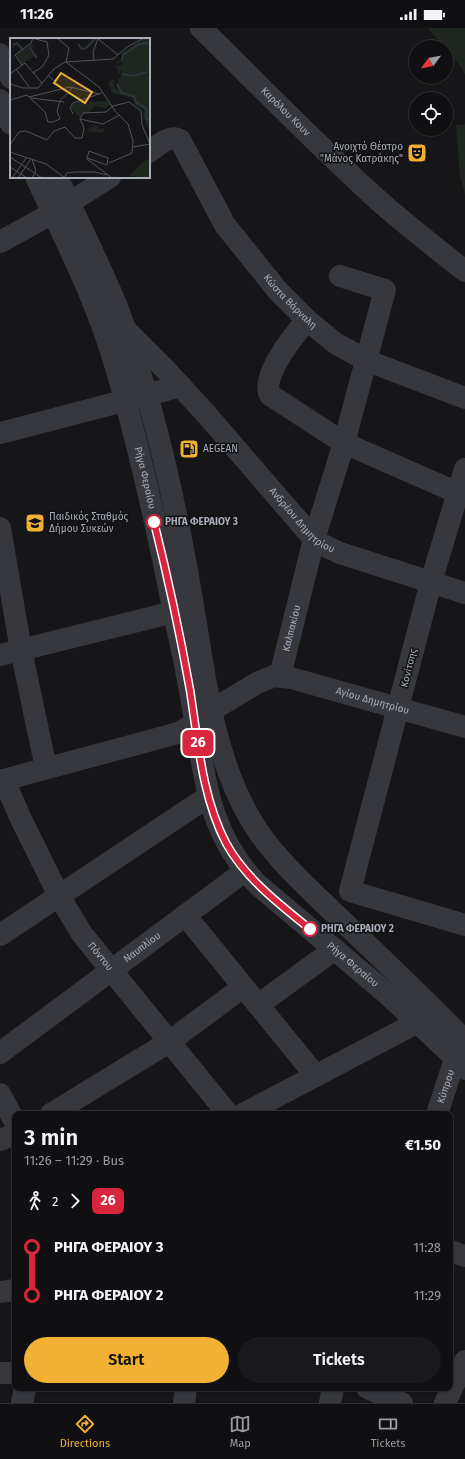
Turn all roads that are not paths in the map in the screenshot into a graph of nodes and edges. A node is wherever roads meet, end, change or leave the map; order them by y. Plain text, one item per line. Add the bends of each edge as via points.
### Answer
1 (200, 28) edge
2 (0, 54) edge
3 (10, 76) edge
4 (0, 100) edge
5 (10, 122) edge
6 (150, 151) edge
7 (37, 178) edge
8 (57, 178) edge
9 (108, 178) edge
10 (61, 208) junction
11 (0, 242) edge
12 (465, 271) edge
13 (340, 276) dead end
14 (307, 320) junction
15 (125, 328) junction
16 (368, 361) junction
17 (181, 386) junction
18 (147, 395) junction
19 (465, 398) edge
20 (125, 401) junction
21 (0, 433) edge
22 (344, 443) junction
23 (465, 468) edge
24 (461, 494) edge
25 (0, 528) edge
26 (314, 539) junction
27 (431, 582) junction
28 (465, 593) edge
29 (174, 612) junction
30 (21, 650) junction
31 (0, 655) edge
32 (280, 676) junction
33 (399, 707) junction
34 (203, 717) junction
35 (465, 727) edge
36 (46, 768) junction
37 (2, 780) edge
38 (209, 796) junction
39 (246, 871) junction
40 (59, 896) junction
41 (185, 915) junction
42 (465, 925) edge
43 (0, 935) edge
44 (335, 949) junction
45 (111, 970) junction
46 (243, 987) junction
47 (258, 1005) junction
48 (418, 1022) junction
49 (169, 1042) junction
50 (462, 1047) edge
51 (0, 1053) edge
52 (316, 1076) junction
53 (0, 1094) edge
54 (56, 1111) edge
55 (226, 1111) edge
56 (249, 1111) edge
57 (438, 1111) edge
58 (12, 1116) edge
59 (12, 1135) edge
60 (0, 1140) edge
61 (453, 1252) edge
62 (465, 1256) edge
63 (12, 1290) edge
64 (0, 1292) edge
65 (465, 1360) edge
66 (12, 1372) edge
67 (0, 1373) edge
68 (453, 1386) edge
69 (24, 1391) edge
70 (186, 1391) edge
71 (332, 1391) edge
72 (374, 1391) edge
73 (451, 1391) edge
74 (22, 1403) edge
75 (184, 1403) edge
76 (330, 1403) edge
77 (402, 1403) edge
78 (445, 1403) edge

1 - 12 street, Καρόλου Κουν via 378,199
2 - 3 street
4 - 5 street
6 - 14 street, Κώστα Βάρναλη via 167,140 180,140 225,224 278,291
7 - 10 street, Ρήγα Φεραίου
8 - 10 street, Ρήγα Φεραίου
9 - 10 street
10 - 11 street
10 - 15 street, Ρήγα Φεραίου via 116,305
10 - 20 street, Ρήγα Φεραίου via 108,340
13 - 16 street, Καλπακίου via 386,290
14 - 16 street, Κώστα Βάρναλη via 335,343
14 - 22 street via 276,363 267,391 273,398
15 - 17 street, Ανδρέου Δημητρίου
15 - 18 street, Ρήγα Φεραίου
16 - 19 street, Κώστα Βάρναλη
16 - 22 street, Καλπακίου
17 - 18 street
17 - 26 street, Ανδρέου Δημητρίου
18 - 20 street
18 - 34 street, Ρήγα Φεραίου via 184,554
20 - 21 street
20 - 29 street, Ρήγα Φεραίου
22 - 24 street
22 - 26 street, Καλπακίου
23 - 24 street, Κονίτσης
24 - 27 street, Κονίτσης
25 - 30 street
26 - 27 street, Ανδρέου Δημητρίου via 336,551
26 - 32 street, Καλπακίου
27 - 28 street, Ανδρέου Δημητρίου
27 - 33 street, Κονίτσης
29 - 30 street
29 - 34 street, Ρήγα Φεραίου
30 - 31 street
30 - 36 street
32 - 33 street, Αγίου Δημητρίου
32 - 34 street via 257,683
33 - 35 street, Αγίου Δημητρίου
33 - 42 street, Κονίτσης via 350,891
34 - 36 street via 170,736
34 - 38 street, Ρήγα Φεραίου via 201,763
34 - 50 street, Ρήγα Φεραίου via 247,814 264,839 299,879
36 - 37 street
37 - 40 street, Πόντου
38 - 39 street, Ρήγα Φεραίου via 227,843
38 - 40 street
39 - 41 street, Ναυπλίου
39 - 44 street, Ρήγα Φεραίου via 268,894
40 - 43 street
40 - 45 street, Πόντου via 90,944
41 - 45 street, Ναυπλίου
41 - 46 street
44 - 47 street
44 - 48 street, Ρήγα Φεραίου
45 - 49 street, Πόντου
45 - 51 street, Ναυπλίου
46 - 47 street
46 - 49 street
47 - 52 street
48 - 50 street, Ρήγα Φεραίου
48 - 52 street
49 - 54 street
49 - 55 street, Πόντου
50 - 57 street, Κύπρου
52 - 56 street
53 - 58 street
59 - 60 street
61 - 62 street
63 - 64 street
65 - 68 street
66 - 67 street
69 - 74 street
70 - 75 street
71 - 76 street
72 - 77 street
73 - 78 street

